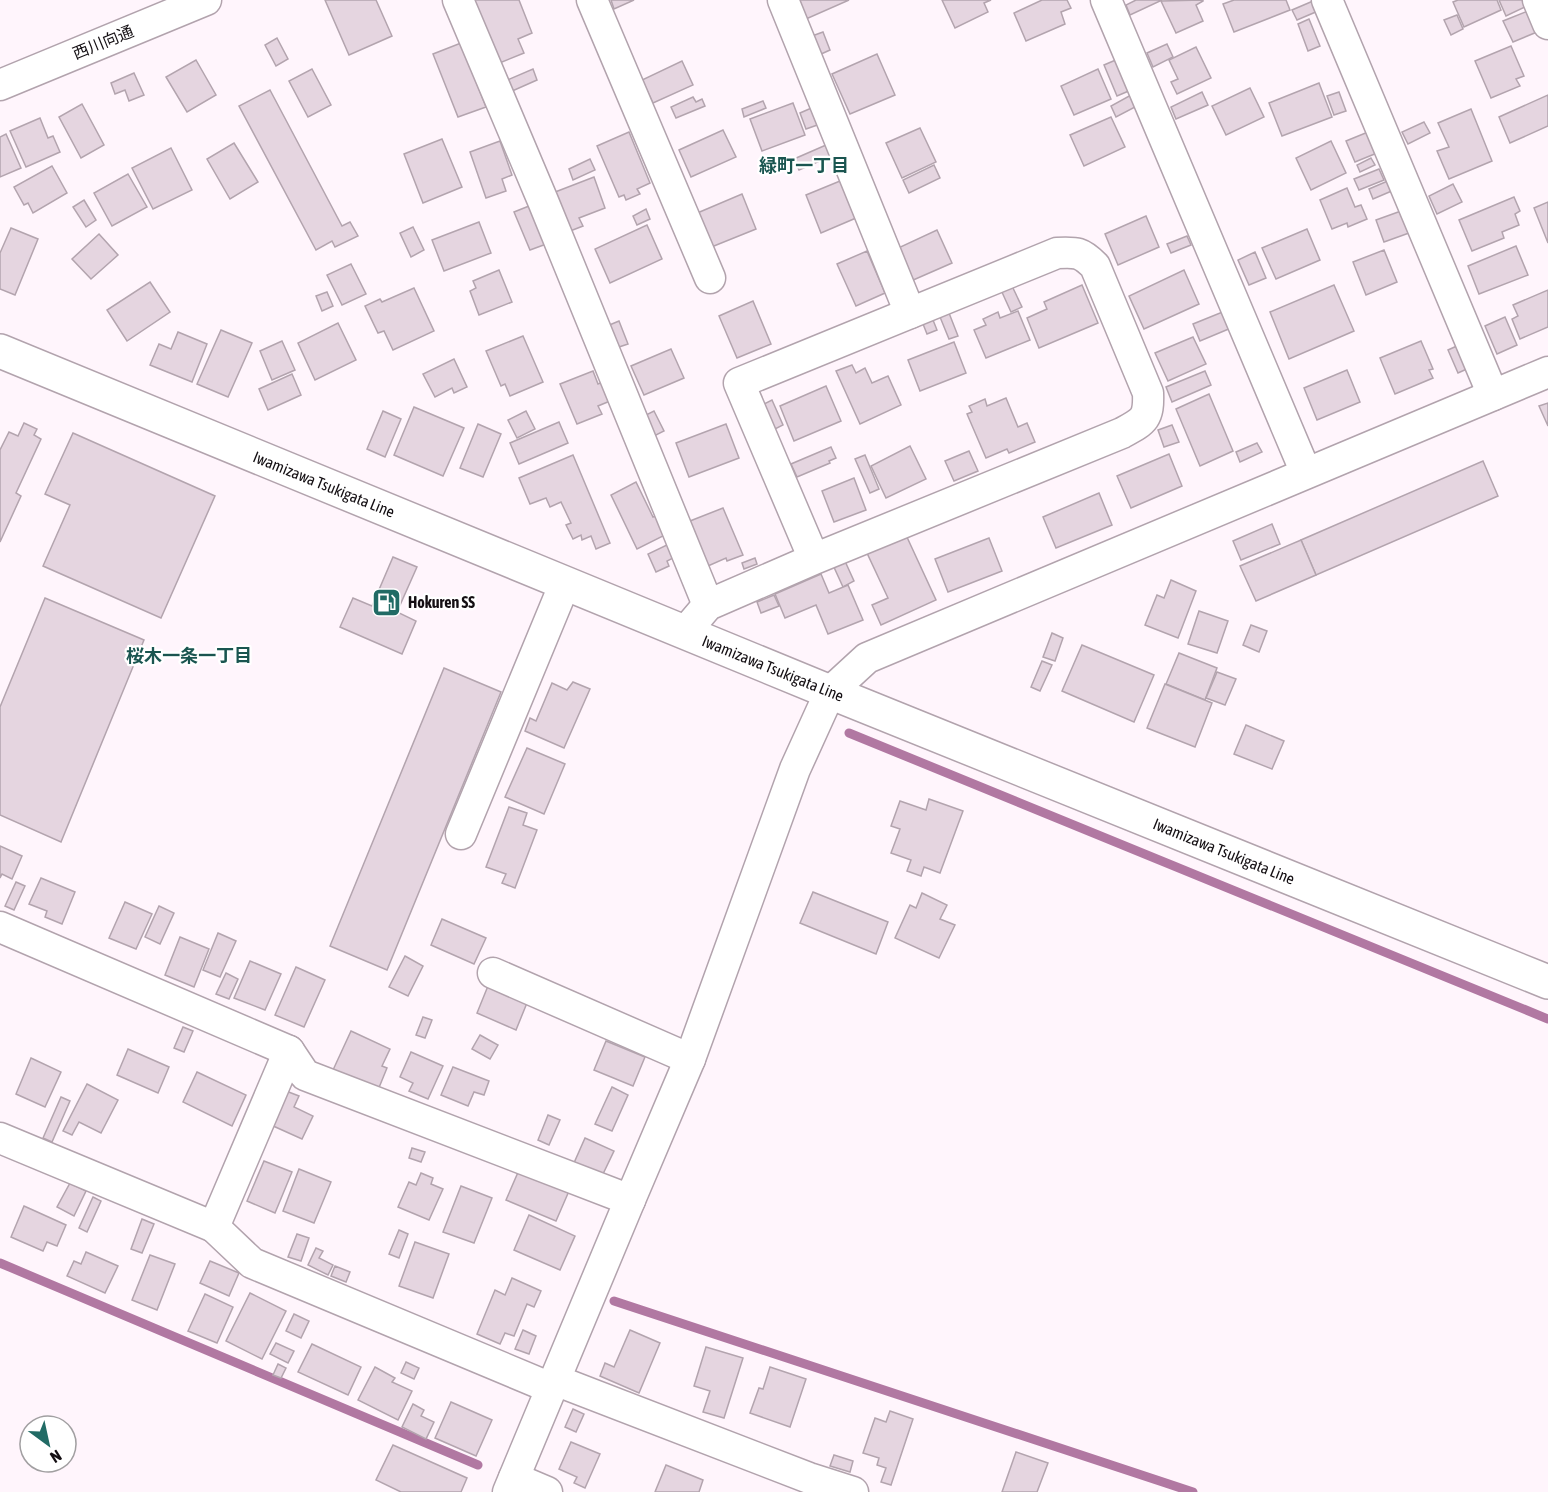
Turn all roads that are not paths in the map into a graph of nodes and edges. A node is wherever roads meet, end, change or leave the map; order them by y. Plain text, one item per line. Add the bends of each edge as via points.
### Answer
1 (207, 0) edge
2 (458, 0) edge
3 (592, 0) edge
4 (783, 0) edge
5 (1106, 0) edge
6 (1327, 0) edge
7 (1538, 0) edge
8 (1548, 24) edge
9 (0, 85) edge
10 (710, 278) dead end
11 (910, 313) junction
12 (0, 351) edge
13 (1548, 372) edge
14 (1494, 395) junction
15 (1306, 473) junction
16 (814, 559) junction
17 (566, 583) junction
18 (708, 605) junction
19 (685, 632) junction
20 (830, 692) junction
21 (461, 834) dead end
22 (0, 927) edge
23 (493, 973) dead end
24 (1548, 982) edge
25 (289, 1051) junction
26 (690, 1059) junction
27 (0, 1138) edge
28 (630, 1200) junction
29 (214, 1227) junction
30 (554, 1384) junction
31 (511, 1485) edge
32 (807, 1485) edge
33 (548, 1492) edge
34 (853, 1492) edge

1 - 9 street, 西川向通
2 - 18 street
3 - 10 street
4 - 11 street
5 - 15 street
6 - 14 street
7 - 8 street
11 - 16 street via 739,383
11 - 16 street via 1057,253 1084,255 1095,266 1148,393 1147,416 1122,433
12 - 17 main road, Iwamizawa Tsukigata Line
13 - 14 street
14 - 15 street
15 - 20 street via 867,658
16 - 18 street
17 - 19 main road, Iwamizawa Tsukigata Line
17 - 21 street
18 - 19 street
19 - 20 main road, Iwamizawa Tsukigata Line
20 - 24 main road, Iwamizawa Tsukigata Line
20 - 26 street via 795,769
22 - 25 street
23 - 26 street
25 - 28 street via 305,1074
25 - 29 street
26 - 28 street
27 - 29 street
28 - 30 street
29 - 30 street via 252,1263
30 - 31 street
30 - 32 street
31 - 33 street
32 - 34 street

